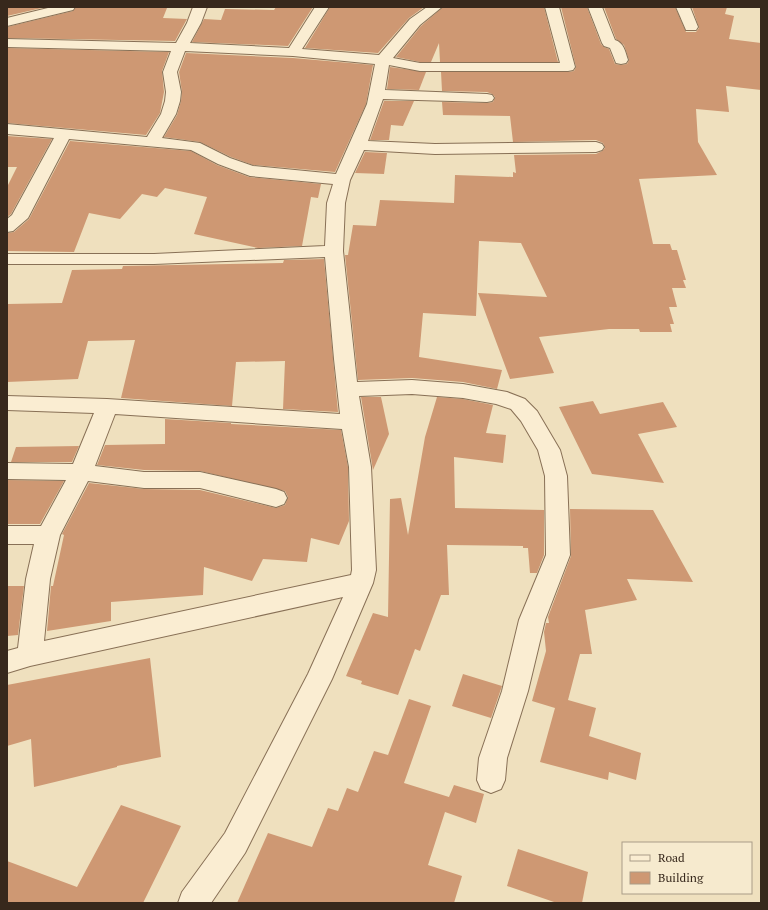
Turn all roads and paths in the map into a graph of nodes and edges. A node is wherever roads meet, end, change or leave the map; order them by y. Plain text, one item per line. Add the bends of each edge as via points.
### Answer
1 (68, 7) edge
2 (200, 7) edge
3 (322, 7) edge
4 (435, 7) edge
5 (552, 7) edge
6 (595, 7) edge
7 (683, 7) edge
8 (7, 22) edge
9 (691, 26) dead end
10 (7, 43) edge
11 (181, 47) junction
12 (293, 52) junction
13 (383, 60) junction
14 (620, 60) dead end
15 (376, 94) junction
16 (487, 98) dead end
17 (7, 129) edge
18 (64, 134) junction
19 (152, 143) junction
20 (358, 146) junction
21 (596, 147) dead end
22 (342, 180) junction
23 (7, 227) edge
24 (334, 251) junction
25 (7, 259) edge
26 (348, 389) junction
27 (7, 403) edge
28 (107, 406) junction
29 (352, 422) junction
30 (7, 472) edge
31 (81, 472) junction
32 (276, 498) dead end
33 (7, 535) edge
34 (48, 535) junction
35 (361, 583) junction
36 (18, 659) edge
37 (491, 780) dead end
38 (193, 903) edge

1 - 8 street
2 - 11 street via 193,28
3 - 12 street
4 - 13 street via 415,22
5 - 13 street via 568,68 420,67
6 - 14 street via 609,43 616,45
7 - 9 street
10 - 11 street
11 - 12 street
11 - 19 street via 171,68 170,82 174,94 172,104
12 - 13 street
13 - 15 street
15 - 16 street
15 - 20 street
17 - 18 street
18 - 19 street
18 - 23 street via 19,218
19 - 22 street via 194,146 250,171
20 - 21 street via 435,149
20 - 22 street
22 - 24 street via 336,203
24 - 25 street via 154,260
24 - 26 street
26 - 29 street
26 - 37 street via 412,387 500,397 518,404 529,416 549,450 556,476 558,554 532,620 515,691 493,758
27 - 28 street
28 - 29 street
28 - 31 street
29 - 35 street via 360,466 364,570
30 - 31 street
31 - 32 street via 144,480 200,480
31 - 34 street
33 - 34 street
34 - 36 street
35 - 36 street
35 - 38 street via 319,679 235,843

